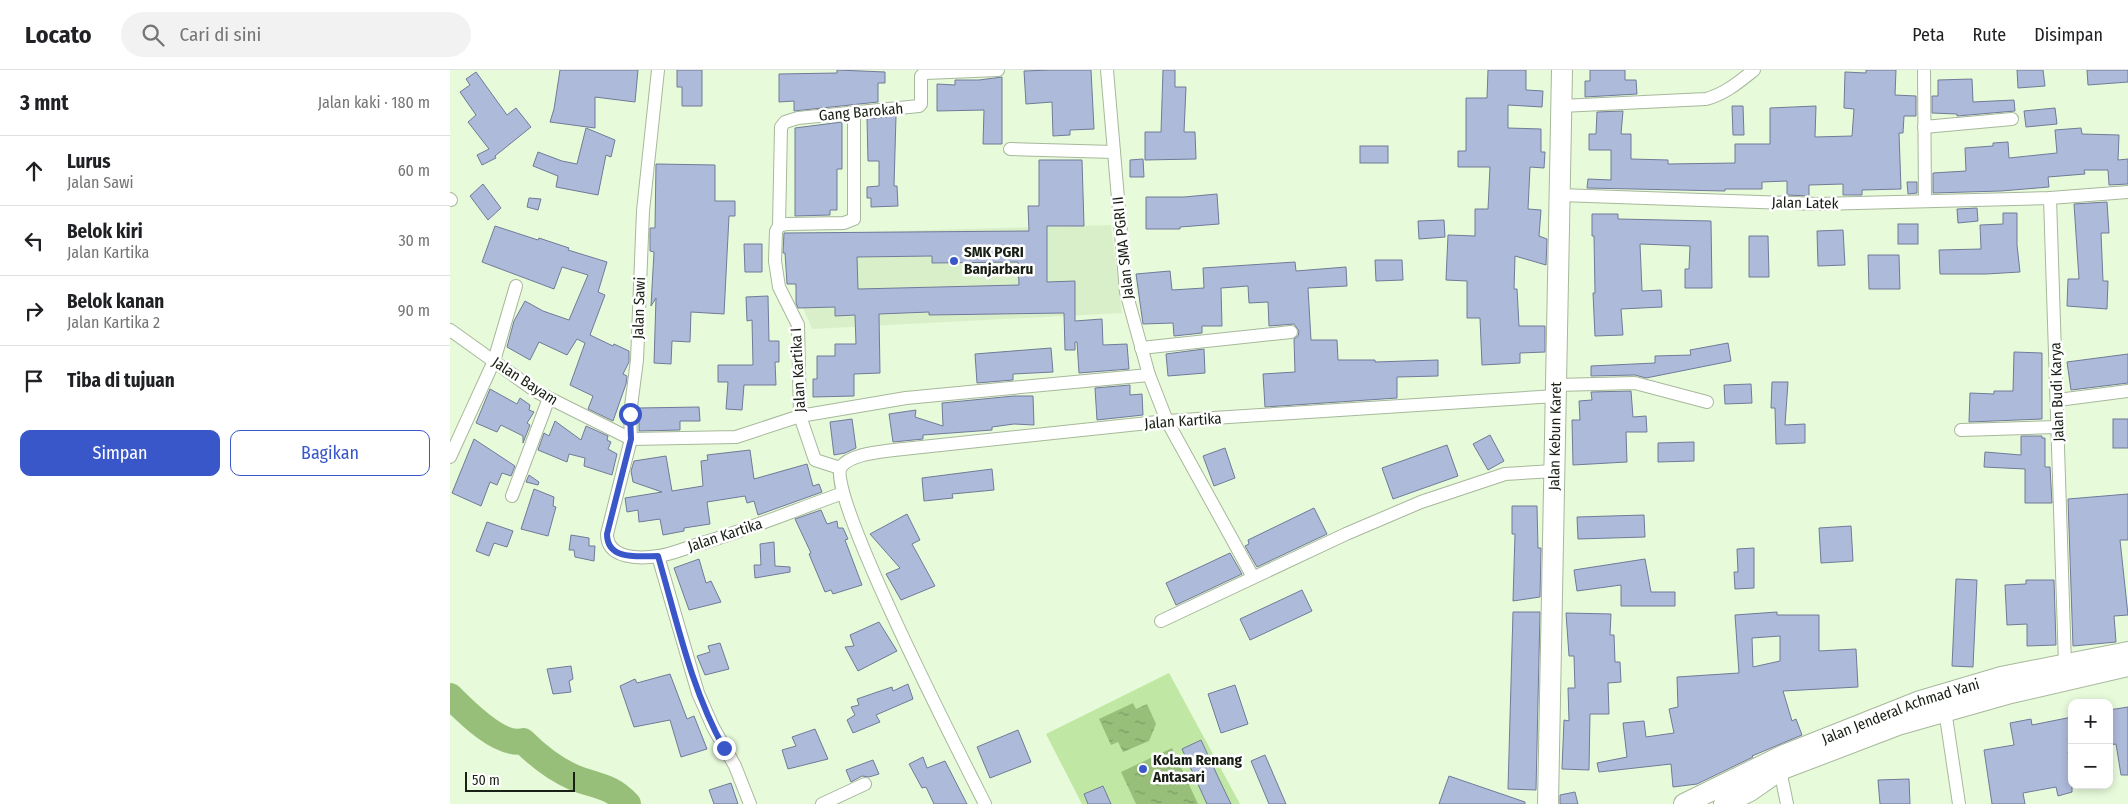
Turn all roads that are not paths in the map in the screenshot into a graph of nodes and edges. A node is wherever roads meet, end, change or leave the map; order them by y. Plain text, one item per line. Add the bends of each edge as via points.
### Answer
1 (658, 70) edge
2 (998, 70) edge
3 (1107, 70) edge
4 (1562, 70) edge
5 (1754, 70) edge
6 (1924, 70) edge
7 (1561, 106) junction
8 (854, 113) junction
9 (2012, 119) dead end
10 (785, 122) joint
11 (1924, 128) junction
12 (1010, 149) dead end
13 (1114, 152) junction
14 (2128, 192) edge
15 (1560, 195) junction
16 (2050, 198) junction
17 (1925, 200) junction
18 (779, 226) junction
19 (516, 286) dead end
20 (450, 330) edge
21 (1291, 332) dead end
22 (1141, 348) junction
23 (494, 361) junction
24 (1149, 375) junction
25 (1556, 390) junction
26 (2128, 391) edge
27 (549, 398) junction
28 (2058, 400) junction
29 (1707, 402) dead end
30 (800, 416) junction
31 (1167, 421) junction
32 (2058, 427) junction
33 (1961, 430) dead end
34 (631, 439) junction
35 (450, 458) edge
36 (840, 468) junction
37 (1554, 471) junction
38 (843, 493) junction
39 (512, 496) dead end
40 (607, 543) joint
41 (658, 556) junction
42 (1253, 577) junction
43 (1162, 621) dead end
44 (2128, 652) edge
45 (2065, 665) junction
46 (2128, 666) edge
47 (1944, 710) junction
48 (1780, 770) junction
49 (865, 784) dead end
50 (750, 804) edge
51 (822, 804) edge
52 (985, 804) edge
53 (1548, 804) edge
54 (1684, 804) edge
55 (1724, 804) edge
56 (1787, 804) edge
57 (1959, 804) edge

1 - 34 street, Jalan Sawi via 643,211
2 - 8 street, Gang Barokah via 925,73 921,76 919,106
3 - 13 street, Jalan SMA PGRI II
4 - 7 main road, Jalan Kebun Karet
5 - 7 street via 1733,87 1706,100
6 - 11 street
7 - 15 main road, Jalan Kebun Karet
8 - 10 street, Gang Barokah
8 - 18 street via 854,219 844,223
9 - 11 street
10 - 18 street, Jalan Kartika I via 780,134
11 - 17 street
12 - 13 street
13 - 22 street, Jalan SMA PGRI II via 1126,292
14 - 16 street
15 - 17 street, Jalan Latek via 1818,204
15 - 25 main road, Jalan Kebun Karet
16 - 17 street, Jalan Latek
16 - 28 street, Jalan Budi Karya
18 - 30 street, Jalan Kartika I via 775,261 779,287 798,325
19 - 23 street
20 - 23 street, Jalan Bayam
21 - 22 street
22 - 24 street, Jalan SMA PGRI II
23 - 27 street, Jalan Bayam
23 - 35 street
24 - 30 street via 906,398
24 - 31 street, Jalan SMA PGRI II
25 - 29 street, Jalan Kartika via 1635,383
25 - 31 street, Jalan Kartika
25 - 37 main road, Jalan Kebun Karet
26 - 28 street
27 - 34 street, Jalan Bayam
27 - 39 street
28 - 32 street, Jalan Budi Karya
30 - 34 street via 736,437
30 - 36 street, Jalan Kartika I via 815,460
31 - 36 street, Jalan Kartika via 894,450 856,457
31 - 42 street, Jalan SMA PGRI II
32 - 33 street
32 - 45 street, Jalan Budi Karya
34 - 40 street, Jalan Sawi
36 - 38 street
37 - 42 street via 1505,474 1421,502
37 - 53 main road, Jalan Kebun Karet
38 - 41 street, Jalan Kartika via 719,538
38 - 52 street via 885,600
40 - 41 street, Jalan Kartika via 611,549 627,556
41 - 50 street via 698,693 712,727 735,766
42 - 43 street
44 - 45 main road, Jalan Jenderal Achmad Yani
45 - 54 main road, Jalan Jenderal Achmad Yani via 2000,677 1896,710 1784,755
46 - 47 main road, Jalan Jenderal Achmad Yani
47 - 48 main road, Jalan Jenderal Achmad Yani
47 - 57 street
48 - 55 main road, Jalan Jenderal Achmad Yani
48 - 56 street
49 - 51 street

